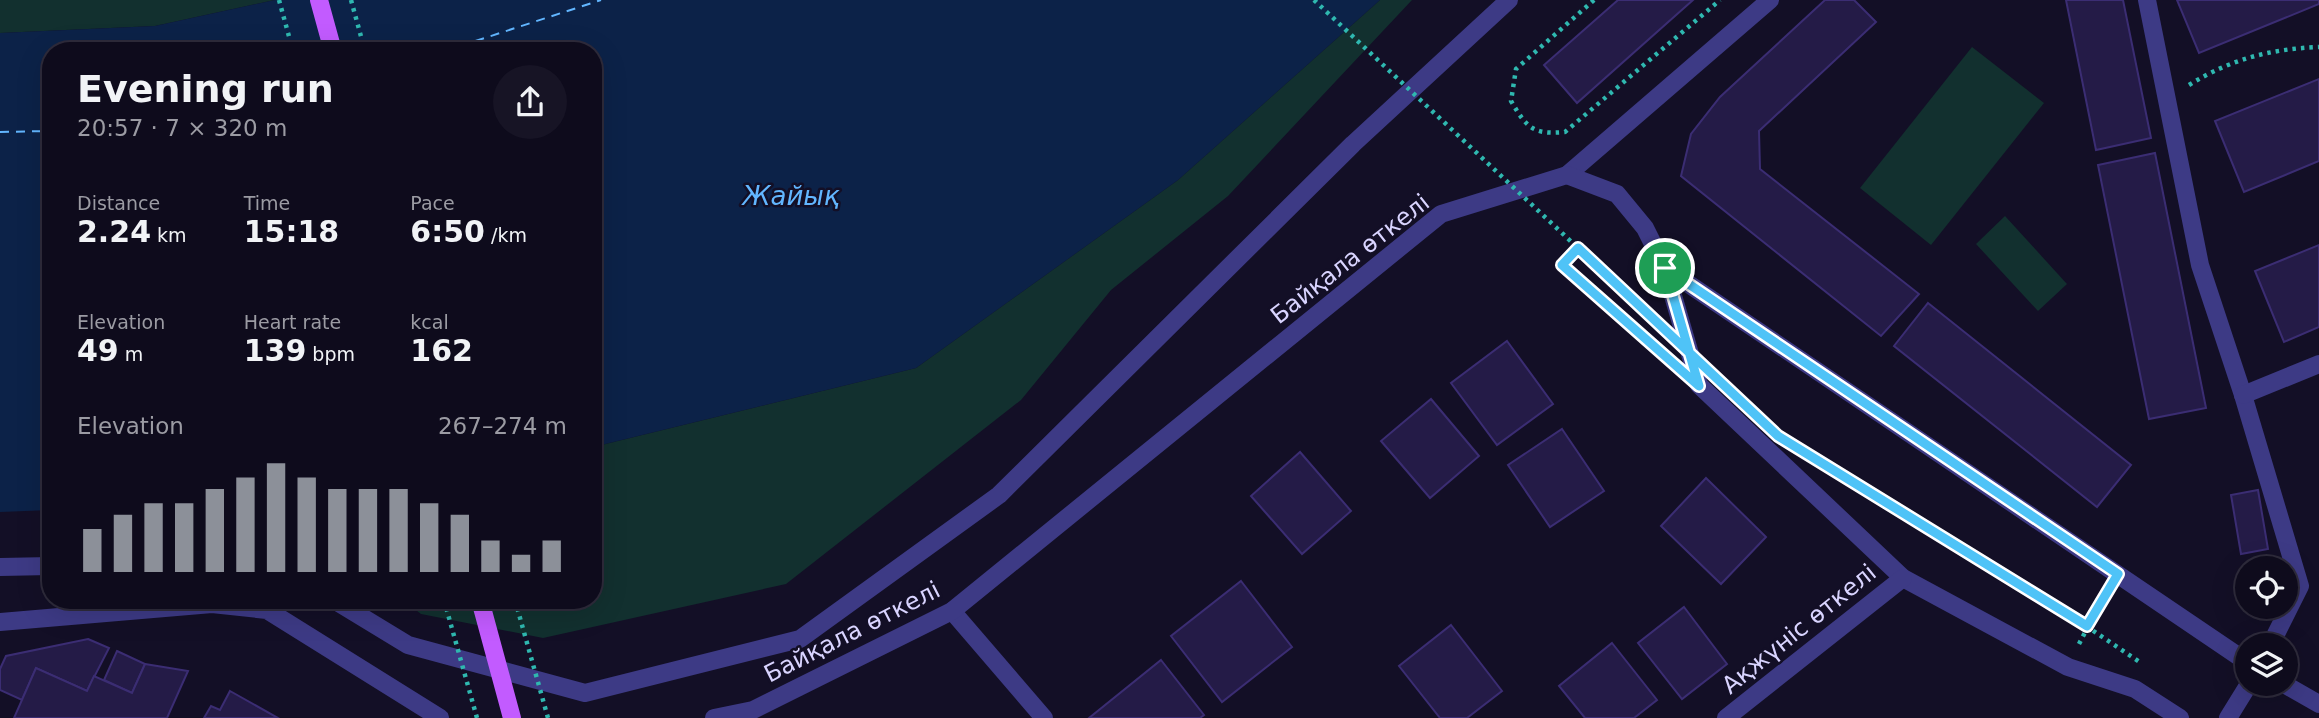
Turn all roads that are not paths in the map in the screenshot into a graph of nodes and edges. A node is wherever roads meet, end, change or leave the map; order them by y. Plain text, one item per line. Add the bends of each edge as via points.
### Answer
1 (319, 0) edge
2 (1509, 0) edge
3 (1770, 0) edge
4 (2147, 0) edge
5 (330, 42) edge
6 (1567, 175) junction
7 (1665, 268) junction
8 (2319, 364) edge
9 (2243, 395) junction
10 (42, 566) edge
11 (0, 567) edge
12 (1903, 578) junction
13 (159, 609) edge
14 (258, 609) edge
15 (349, 609) edge
16 (482, 609) edge
17 (952, 611) junction
18 (1, 624) edge
19 (2276, 633) edge
20 (2235, 654) edge
21 (2298, 692) edge
22 (2242, 696) edge
23 (2319, 704) edge
24 (440, 718) edge
25 (512, 718) edge
26 (713, 718) edge
27 (1044, 718) edge
28 (1726, 718) edge
29 (2180, 718) edge
30 (2228, 718) edge

1 - 5 main road
2 - 15 street via 1353,144 999,495 800,639 585,693 408,645
3 - 6 street
4 - 9 street via 2200,265
6 - 7 street via 1617,194 1646,228
6 - 17 street, Байқала өткелі via 1441,214
7 - 12 street via 1699,386
7 - 20 street
8 - 9 street
9 - 19 street via 2300,586
10 - 11 street
12 - 28 street, Ақжүніс өткелі
12 - 29 street via 2068,667 2135,689
13 - 18 street
14 - 24 street via 267,610
16 - 25 main road, bridge
17 - 26 street, Байқала өткелі via 753,710
17 - 27 street
21 - 23 street
22 - 30 street

